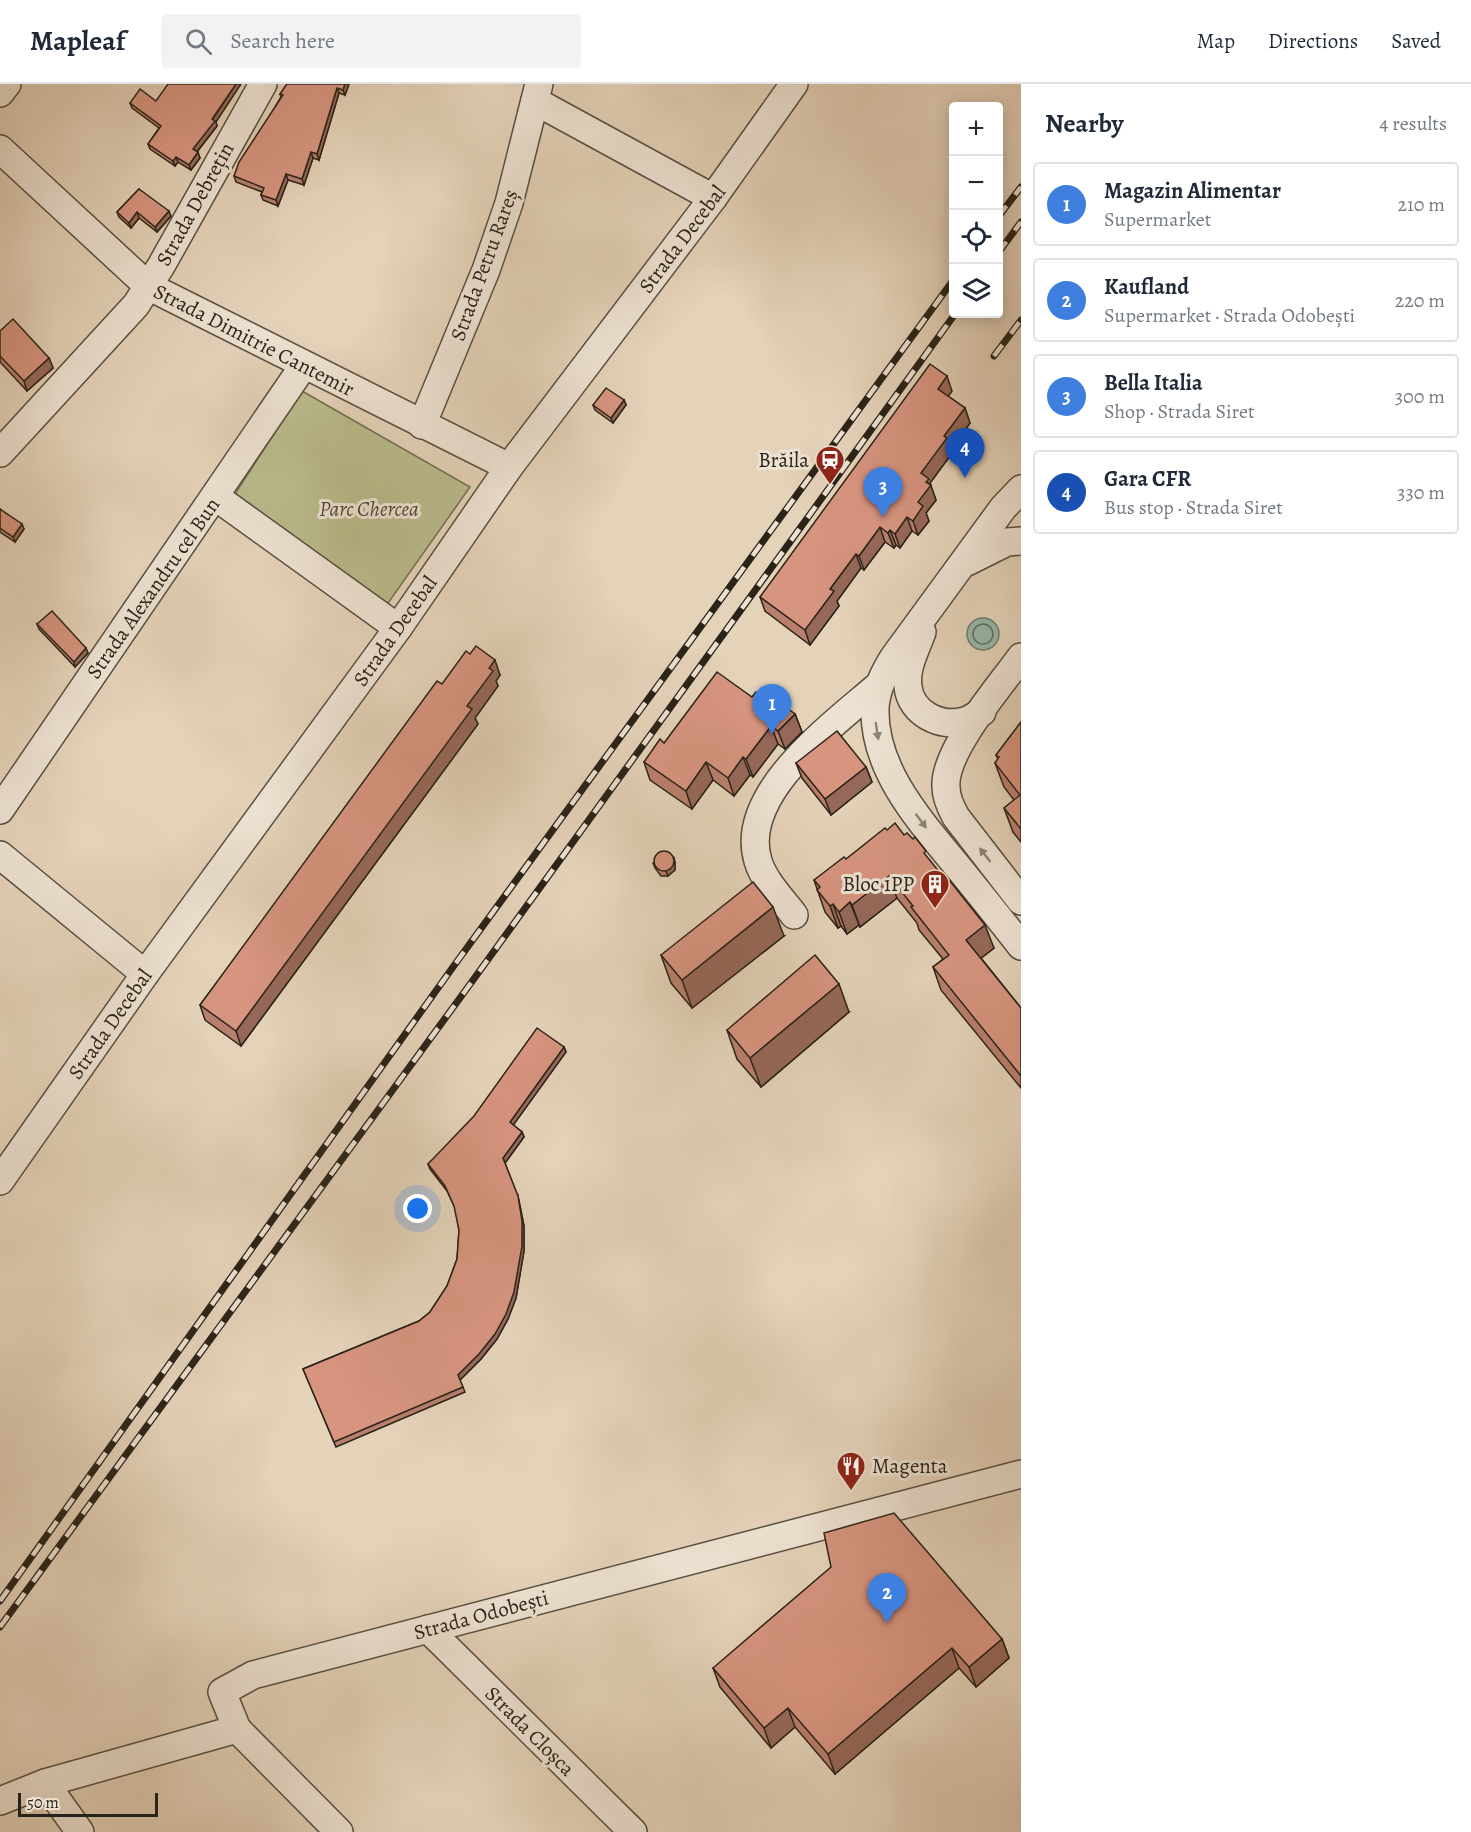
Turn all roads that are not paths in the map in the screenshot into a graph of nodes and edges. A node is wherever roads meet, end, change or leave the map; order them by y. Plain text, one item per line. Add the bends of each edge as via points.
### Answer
1 (8, 84) edge
2 (263, 84) edge
3 (794, 84) edge
4 (0, 93) edge
5 (537, 93) edge
6 (0, 149) edge
7 (713, 198) junction
8 (148, 286) junction
9 (304, 365) junction
10 (422, 425) junction
11 (0, 453) edge
12 (509, 467) junction
13 (1021, 489) edge
14 (216, 497) junction
15 (1021, 541) edge
16 (962, 565) junction
17 (930, 608) junction
18 (398, 628) junction
19 (1021, 657) edge
20 (880, 684) junction
21 (982, 712) junction
22 (0, 810) edge
23 (0, 855) edge
24 (1021, 901) edge
25 (794, 915) dead end
26 (1021, 946) edge
27 (145, 974) junction
28 (0, 1181) edge
29 (1021, 1474) edge
30 (428, 1629) junction
31 (237, 1729) junction
32 (45, 1783) junction
33 (0, 1801) edge
34 (627, 1830) edge
35 (81, 1832) edge
36 (339, 1832) edge

1 - 4 street
2 - 8 street, Strada Debrețin
3 - 7 street, Strada Decebal
5 - 7 street, Strada Petru Rareș
5 - 10 street, Strada Petru Rareș via 509,203 486,270
6 - 8 street, Strada Dimitrie Cantemir
7 - 12 street, Strada Decebal
8 - 9 street, Strada Dimitrie Cantemir
8 - 11 street, Strada Debrețin via 136,305
9 - 10 street, Strada Dimitrie Cantemir
9 - 14 street, Strada Alexandru cel Bun
10 - 12 street, Strada Dimitrie Cantemir
12 - 18 street, Strada Decebal
13 - 16 street
14 - 18 street
14 - 22 street, Strada Alexandru cel Bun
15 - 16 street via 1007,542
16 - 17 street
17 - 20 street via 894,657
17 - 21 street via 908,675 914,704 927,716 947,723 968,721
18 - 27 street, Strada Decebal
19 - 21 street
20 - 25 street via 794,761 772,791 760,818 758,862
20 -> 26 street via 876,728 890,772 919,819
24 -> 21 street via 956,817 945,786 953,755
23 - 27 street
27 - 28 street, Strada Decebal
29 - 30 street, Strada Odobești
30 - 31 street, Strada Odobești via 253,1675 222,1692
30 - 34 street, Strada Cloșca
31 - 32 street
31 - 36 street
32 - 33 street
32 - 35 street

